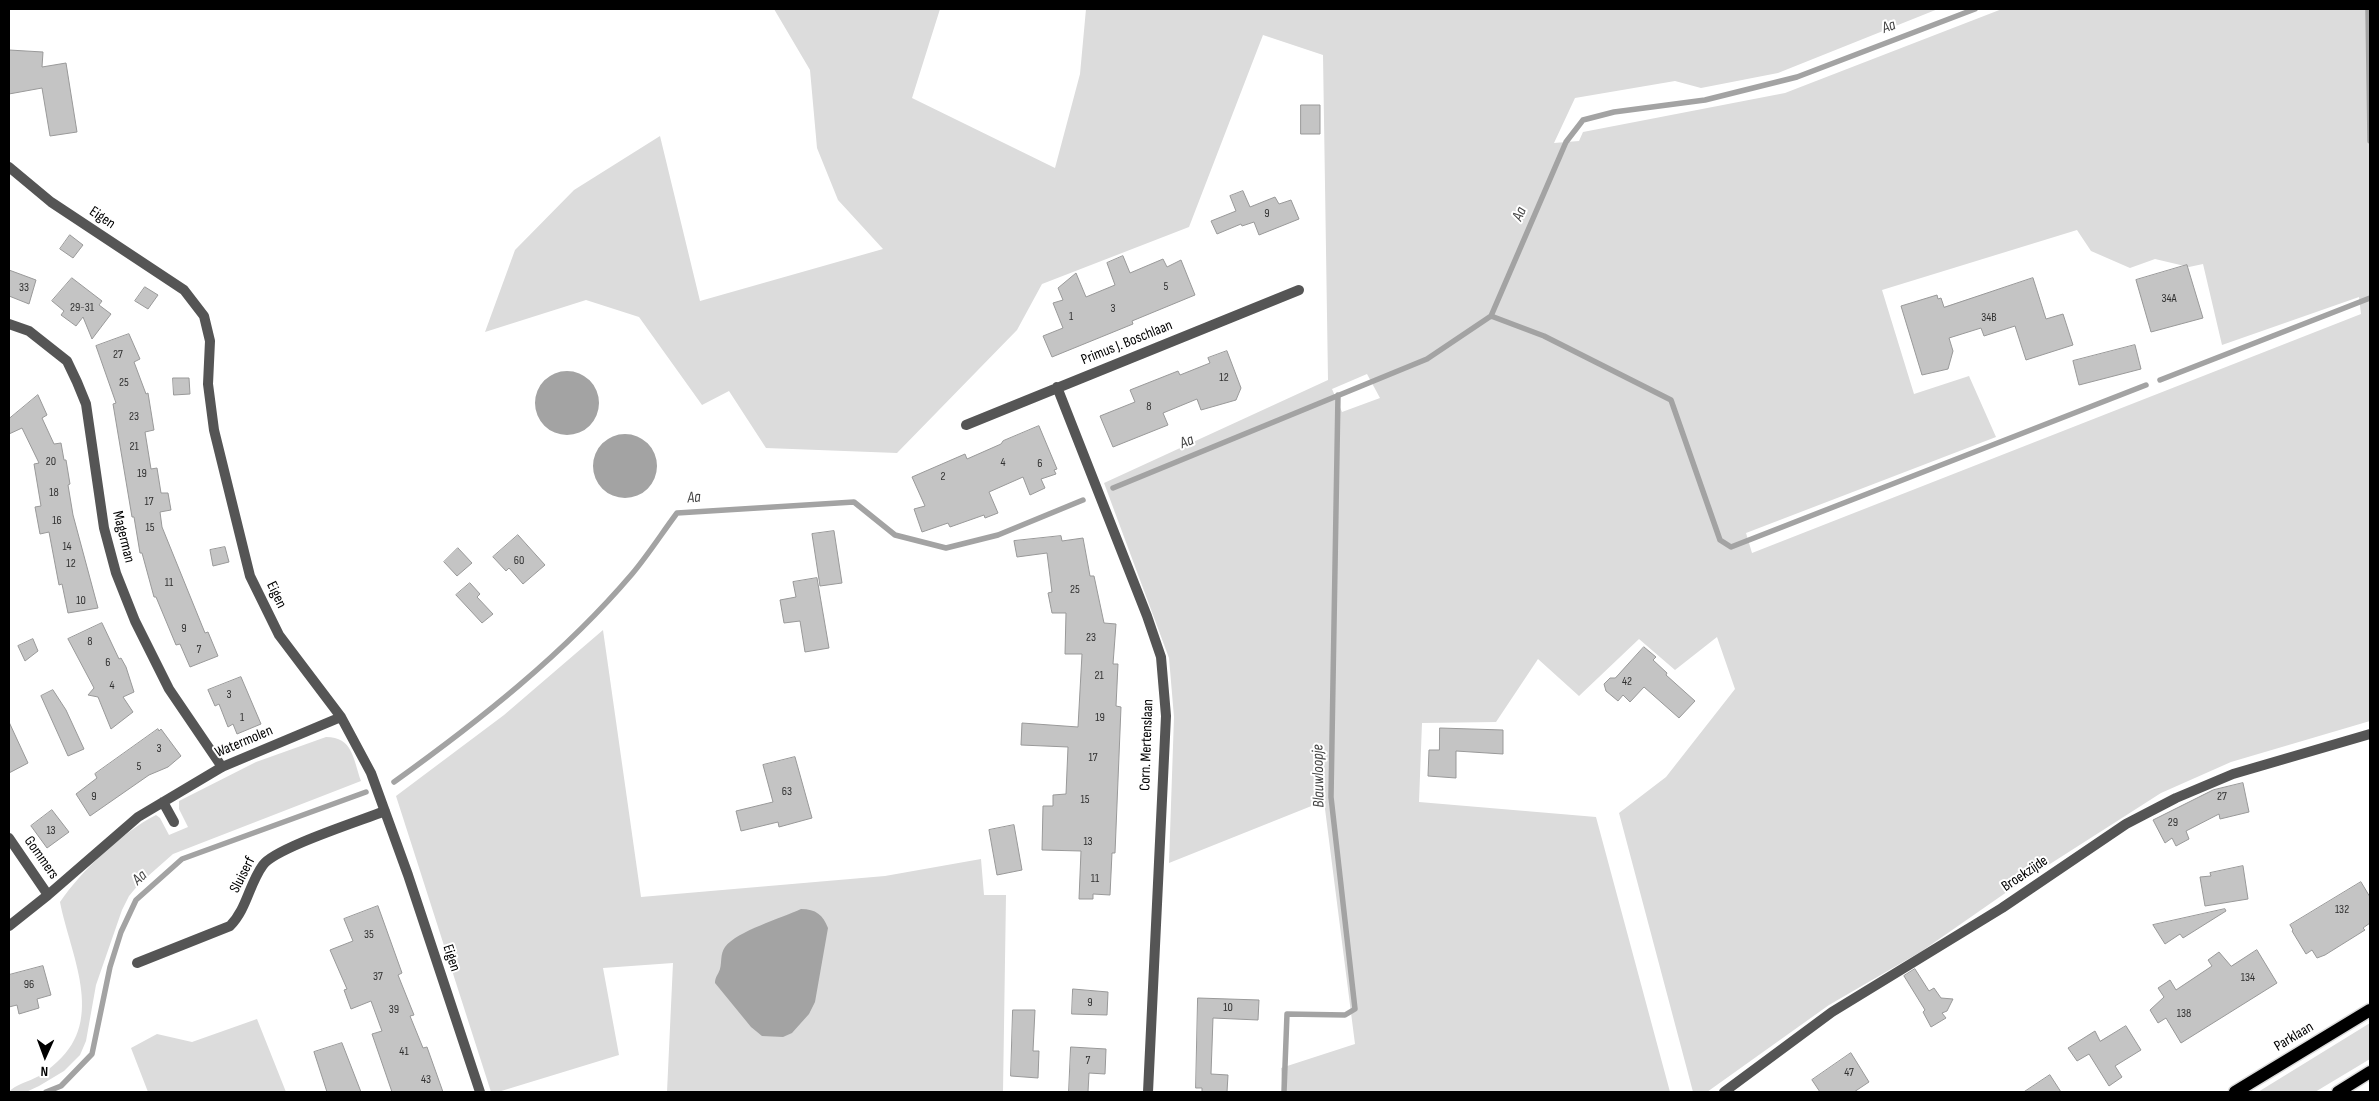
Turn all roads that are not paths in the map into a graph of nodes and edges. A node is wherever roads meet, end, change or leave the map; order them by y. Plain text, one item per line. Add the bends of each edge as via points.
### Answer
1 (9, 167) edge
2 (1298, 290) dead end
3 (9, 324) edge
4 (1057, 387) junction
5 (966, 425) dead end
6 (341, 717) junction
7 (2370, 734) edge
8 (222, 767) junction
9 (163, 802) junction
10 (383, 806) junction
11 (174, 822) dead end
12 (9, 838) edge
13 (48, 896) junction
14 (9, 926) edge
15 (137, 963) dead end
16 (2370, 1010) edge
17 (2370, 1072) edge
18 (480, 1092) edge
19 (1148, 1092) edge
20 (1724, 1092) edge
21 (2235, 1092) edge
22 (2338, 1092) edge

1 - 6 street, Eigen via 51,202 184,290 204,316 210,341 208,384 214,430 250,576 279,635
2 - 4 street, Primus J. Boschlaan
3 - 8 street, Magerman via 29,331 67,362 77,382 86,404 104,528 116,573 168,689
4 - 5 street, Primus J. Boschlaan
4 - 19 street, Corn. Mertenslaan via 1148,616 1161,657 1166,716
6 - 8 street, Watermolen
6 - 10 street, Eigen via 371,773
7 - 20 street, Broekzijde via 2232,774 2126,824 2002,908 1832,1012
8 - 9 street, Watermolen
9 - 11 street
9 - 13 street, Watermolen via 138,817
10 - 15 street, Sluiserf via 276,853 261,867 241,913 230,926
10 - 18 street, Eigen
12 - 13 street, Gommers
13 - 14 street, Watermolen
16 - 21 main road, Parklaan
17 - 22 main road

